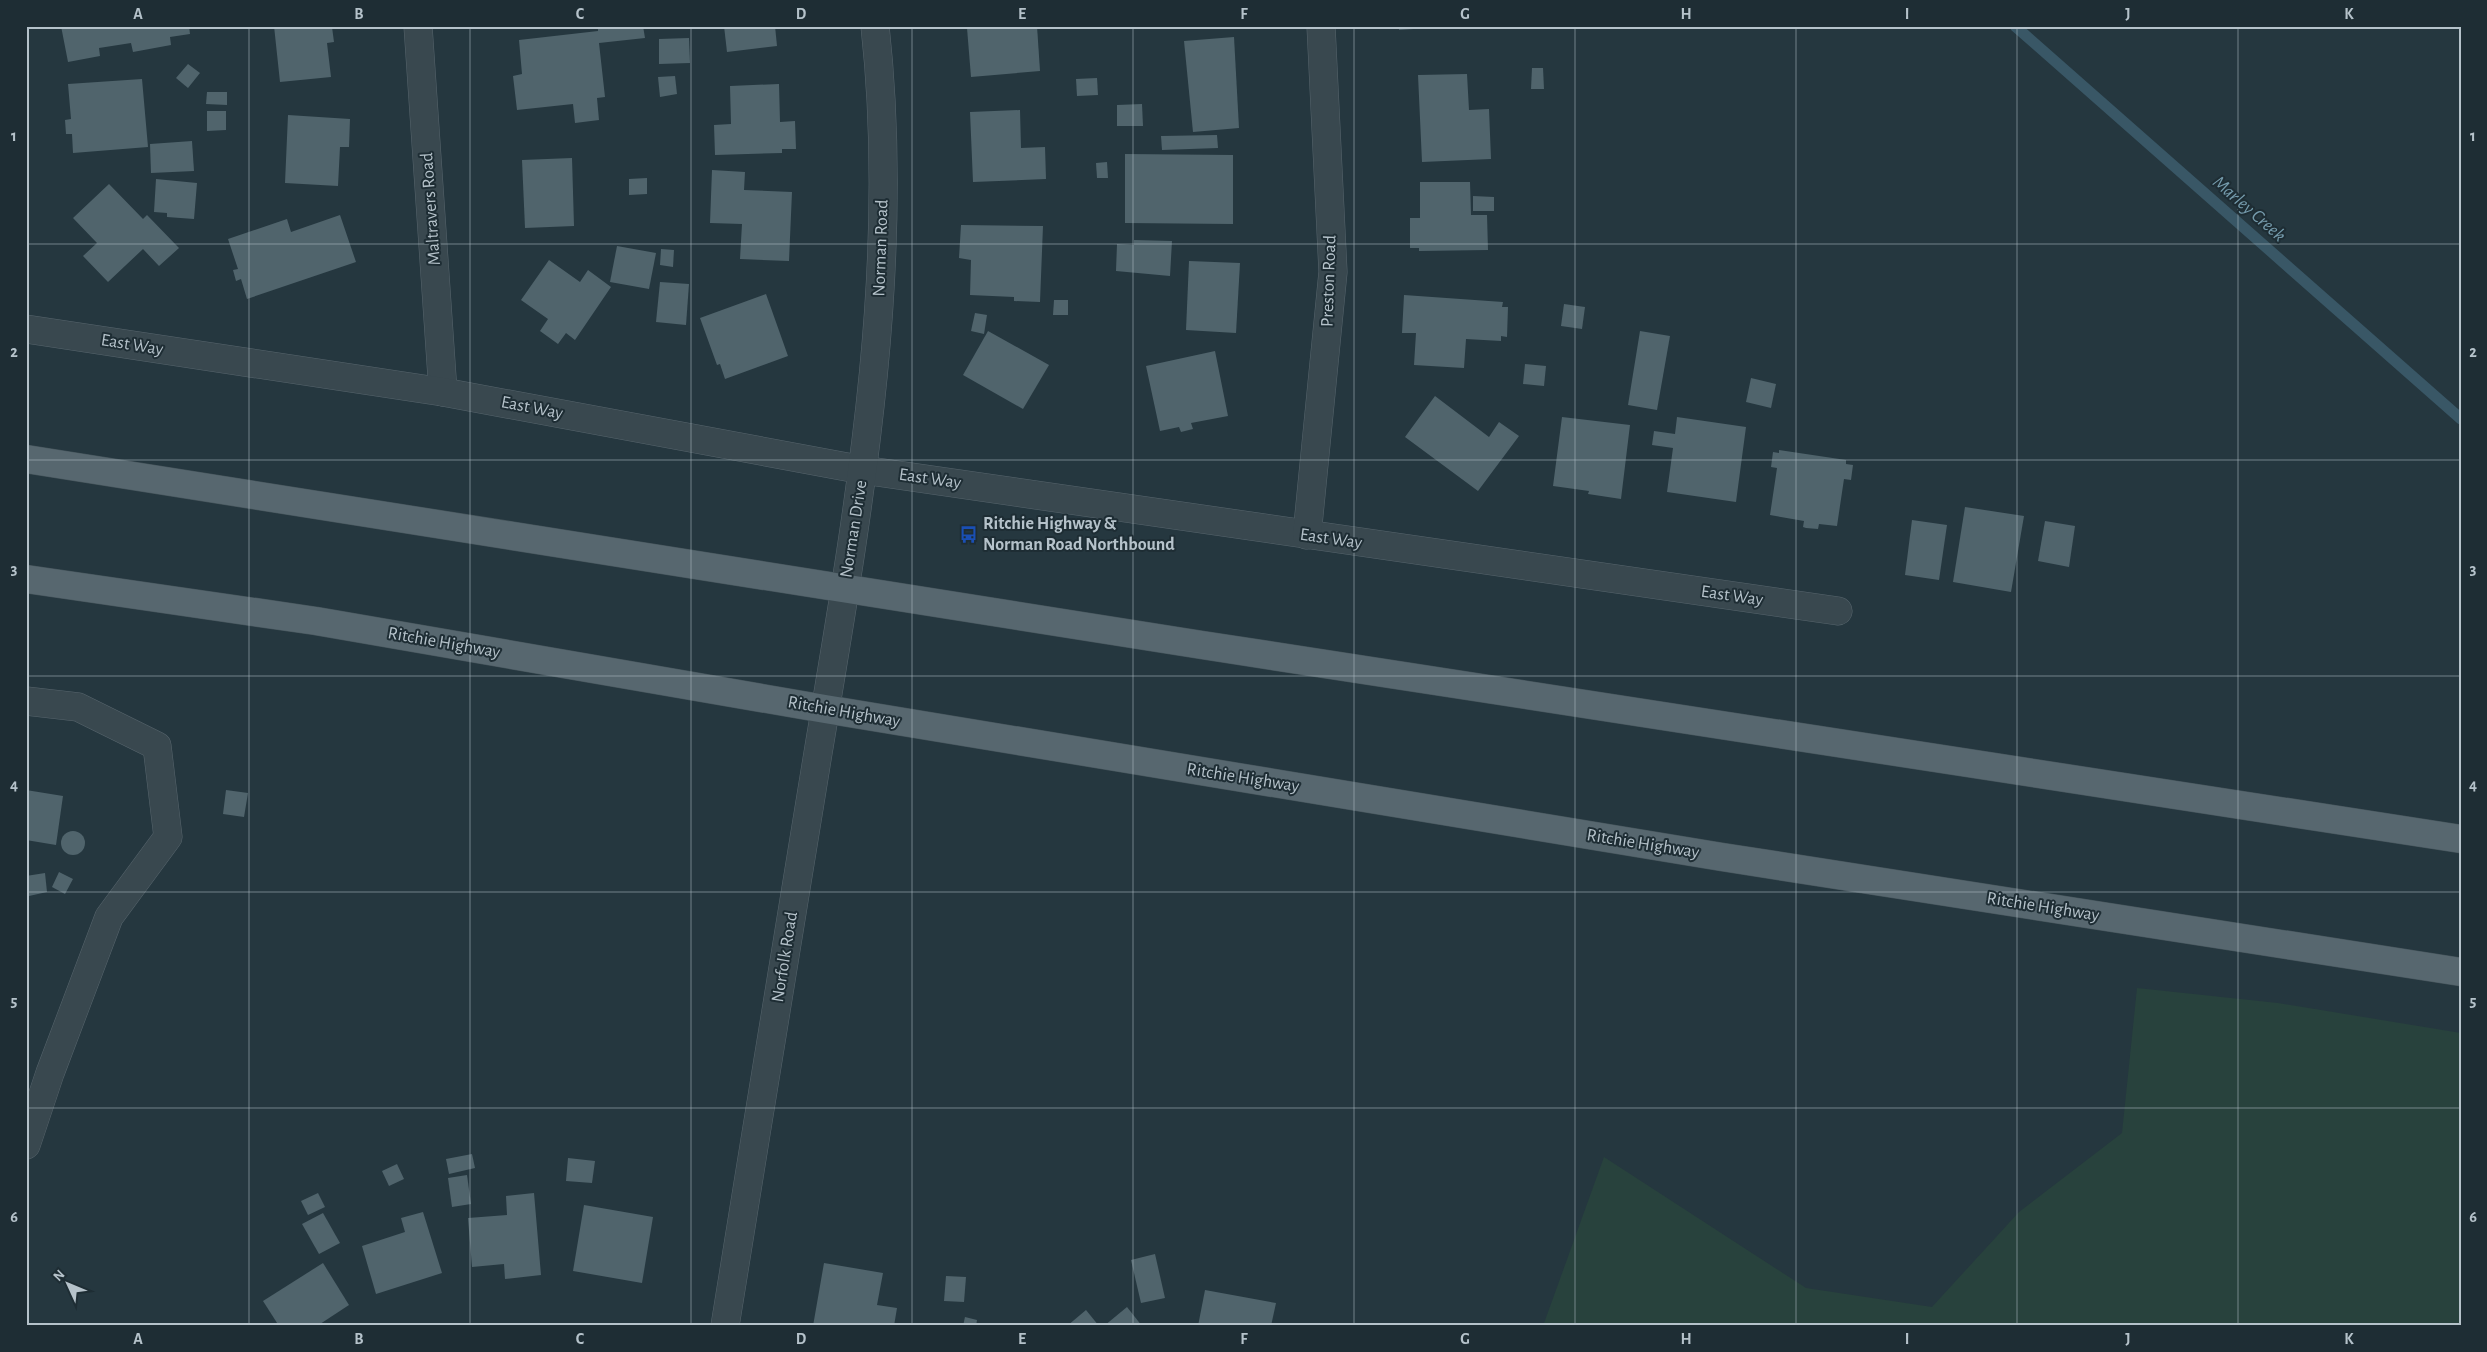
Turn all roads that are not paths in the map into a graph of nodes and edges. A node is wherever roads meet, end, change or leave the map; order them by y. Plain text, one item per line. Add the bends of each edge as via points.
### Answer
1 (418, 26) edge
2 (875, 26) edge
3 (1321, 26) edge
4 (26, 329) edge
5 (443, 392) junction
6 (26, 459) edge
7 (863, 470) junction
8 (1307, 535) junction
9 (26, 580) edge
10 (844, 588) junction
11 (1838, 611) dead end
12 (26, 701) edge
13 (825, 709) junction
14 (2461, 839) edge
15 (2461, 972) edge
16 (26, 1145) edge
17 (725, 1326) edge

1 - 5 street, Maltravers Road
2 - 7 street, Norman Road via 883,138 883,220 880,293
3 - 8 street, Preston Road via 1333,272
4 - 5 street, East Way
5 - 7 street, East Way
6 - 10 main road
7 - 8 street, East Way
7 - 10 street, Norman Drive
8 - 11 street, East Way
9 - 13 main road, Ritchie Highway via 316,620
10 - 13 street, Norfolk Road
10 - 14 main road
12 - 16 street via 78,707 157,746 168,837 109,917
13 - 15 main road, Ritchie Highway via 1722,857
13 - 17 street, Norfolk Road

